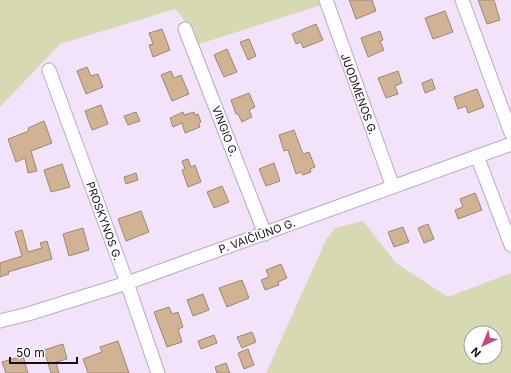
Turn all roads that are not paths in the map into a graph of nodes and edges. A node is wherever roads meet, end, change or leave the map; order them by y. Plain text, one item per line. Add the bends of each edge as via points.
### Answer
1 (326, 0) edge
2 (462, 0) edge
3 (185, 29) dead end
4 (48, 70) dead end
5 (511, 133) edge
6 (511, 144) edge
7 (477, 156) junction
8 (393, 187) junction
9 (265, 234) junction
10 (511, 245) edge
11 (127, 283) junction
12 (0, 321) edge
13 (158, 373) edge

1 - 8 street, JUODMENOS G.
2 - 5 street
3 - 9 street, VINGIO G.
4 - 11 street, PROSKYNOS G.
6 - 7 street, P. VAIČIŪNO G.
7 - 8 street, P. VAIČIŪNO G.
7 - 10 street
8 - 9 street, P. VAIČIŪNO G.
9 - 11 street, P. VAIČIŪNO G.
11 - 12 street, P. VAIČIŪNO G.
11 - 13 street, PROSKYNOS G.

